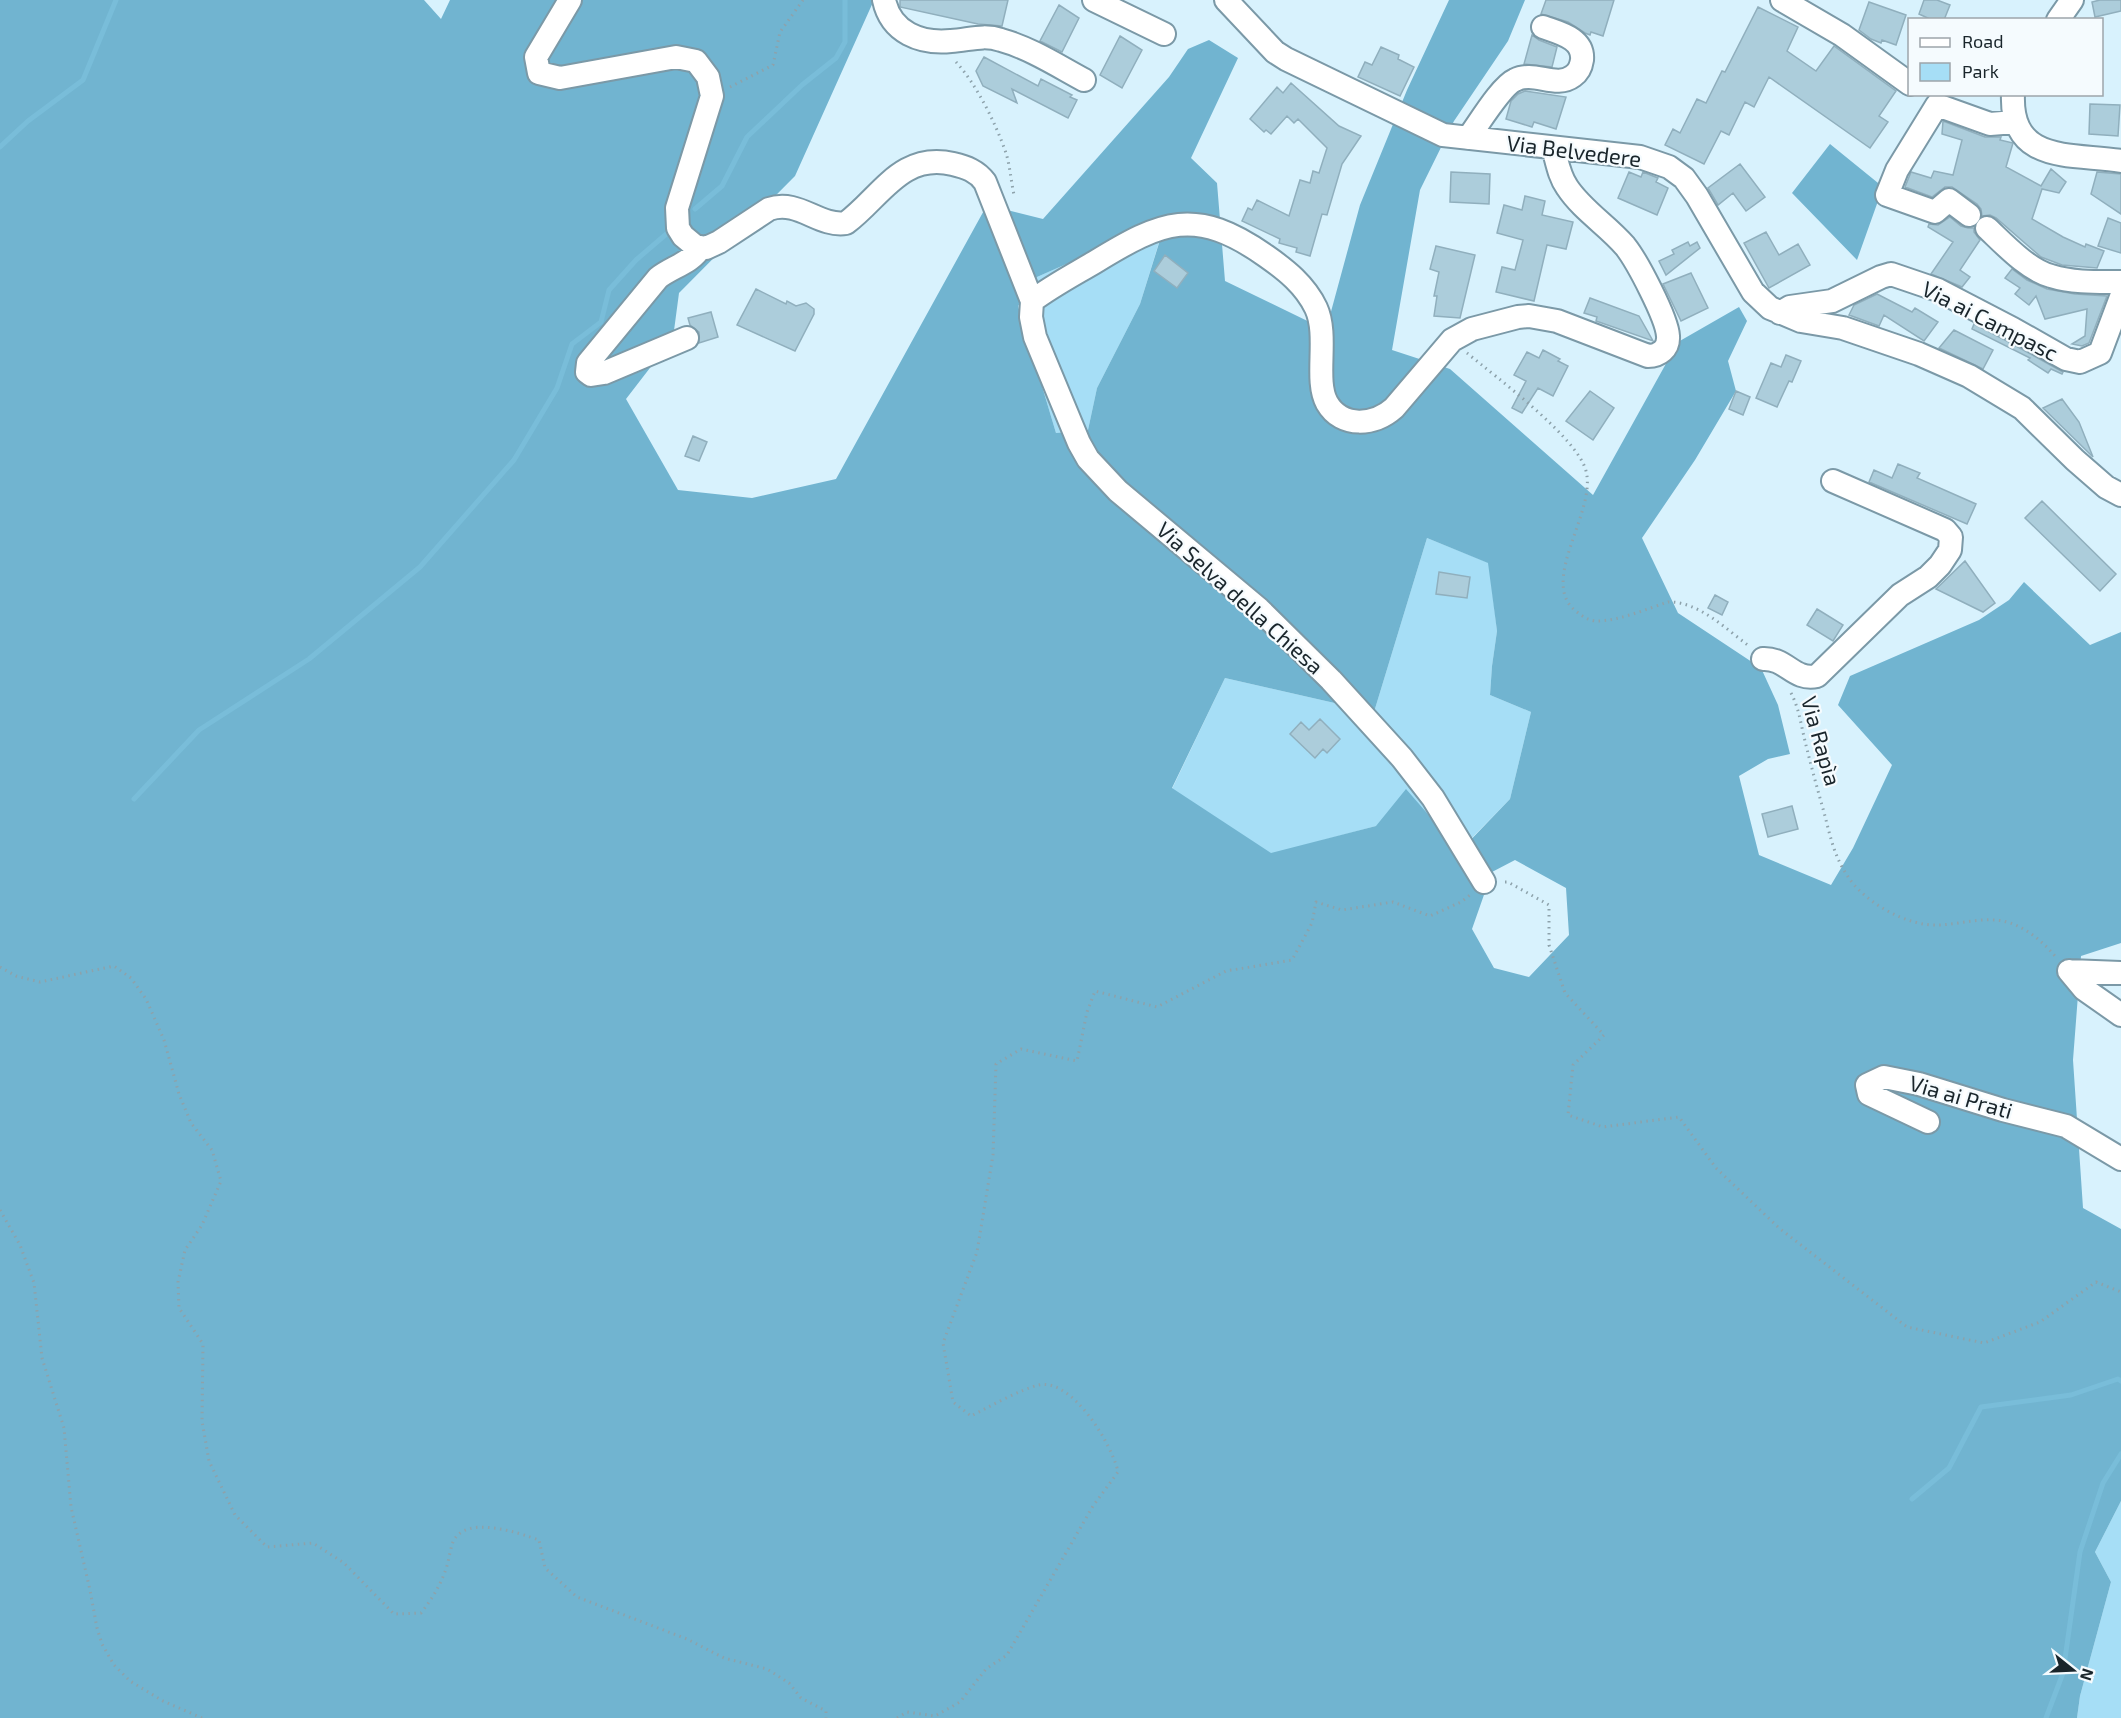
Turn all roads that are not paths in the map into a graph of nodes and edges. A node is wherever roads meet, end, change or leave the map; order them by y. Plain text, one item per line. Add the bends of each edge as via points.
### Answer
1 (570, 0) edge
2 (884, 0) edge
3 (1094, 0) edge
4 (1226, 0) edge
5 (1782, 0) edge
6 (2072, 0) edge
7 (2059, 18) edge
8 (1543, 27) dead end
9 (1164, 34) dead end
10 (1084, 80) dead end
11 (1908, 83) edge
12 (2013, 96) edge
13 (1931, 100) edge
14 (2015, 122) junction
15 (1468, 138) junction
16 (1553, 148) junction
17 (2121, 161) edge
18 (1969, 214) dead end
19 (1987, 228) dead end
20 (700, 248) junction
21 (2121, 282) edge
22 (2121, 297) edge
23 (1032, 301) junction
24 (1780, 313) junction
25 (687, 338) dead end
26 (1833, 481) dead end
27 (2121, 495) edge
28 (1763, 659) road end
29 (1484, 882) road end
30 (2121, 974) edge
31 (2121, 1015) edge
32 (1928, 1122) dead end
33 (2121, 1160) edge

1 - 20 street via 536,57 538,73 560,78 676,57 696,61 708,77 712,96 676,217 683,236
2 - 10 street via 895,24 914,37 942,42 975,37 1003,40
3 - 9 street
4 - 15 street, Via Belvedere via 1286,59 1435,132
5 - 11 street via 1842,35
6 - 7 street
8 - 15 street via 1569,37 1579,46 1579,71 1561,81 1528,76 1515,80
12 - 14 street
13 - 14 street via 1990,124
13 - 18 street via 1887,195 1935,212 1949,200
14 - 17 street via 2021,133 2042,150 2069,157
15 - 16 street, Via Belvedere
16 - 23 street via 1565,185 1626,247 1644,277 1666,326 1668,337 1659,354 1648,356 1557,321 1518,317 1472,329 1452,340 1385,416 1370,421 1348,420 1325,399 1319,316 1303,287 1276,263 1232,235 1191,224 1150,231
16 - 24 street, Via Belvedere via 1640,157 1669,167 1684,178 1753,292
19 - 21 street via 2019,257 2050,276
20 - 23 street, Via Selva della Chiesa via 719,242 776,207 846,223 897,174 936,162 951,163 975,172 985,182
20 - 25 street via 694,256 657,278 588,363 587,372 604,373
22 - 24 street, Via ai Campasc via 2100,353 2080,362 2067,359 1938,290 1891,274 1832,301 1790,307
23 - 29 street, Via Selva della Chiesa via 1035,337 1088,459 1137,508 1258,609 1331,680 1433,798
24 - 27 street, Via Belvedere via 1843,328 1969,376 2022,408 2074,460
26 - 28 street via 1944,530 1951,537 1950,550 1940,565 1900,595 1817,676 1806,678 1775,659
30 - 31 street via 2069,971 2084,989
32 - 33 street, Via ai Prati via 1869,1094 1867,1085 1884,1077 1919,1084 2066,1126

